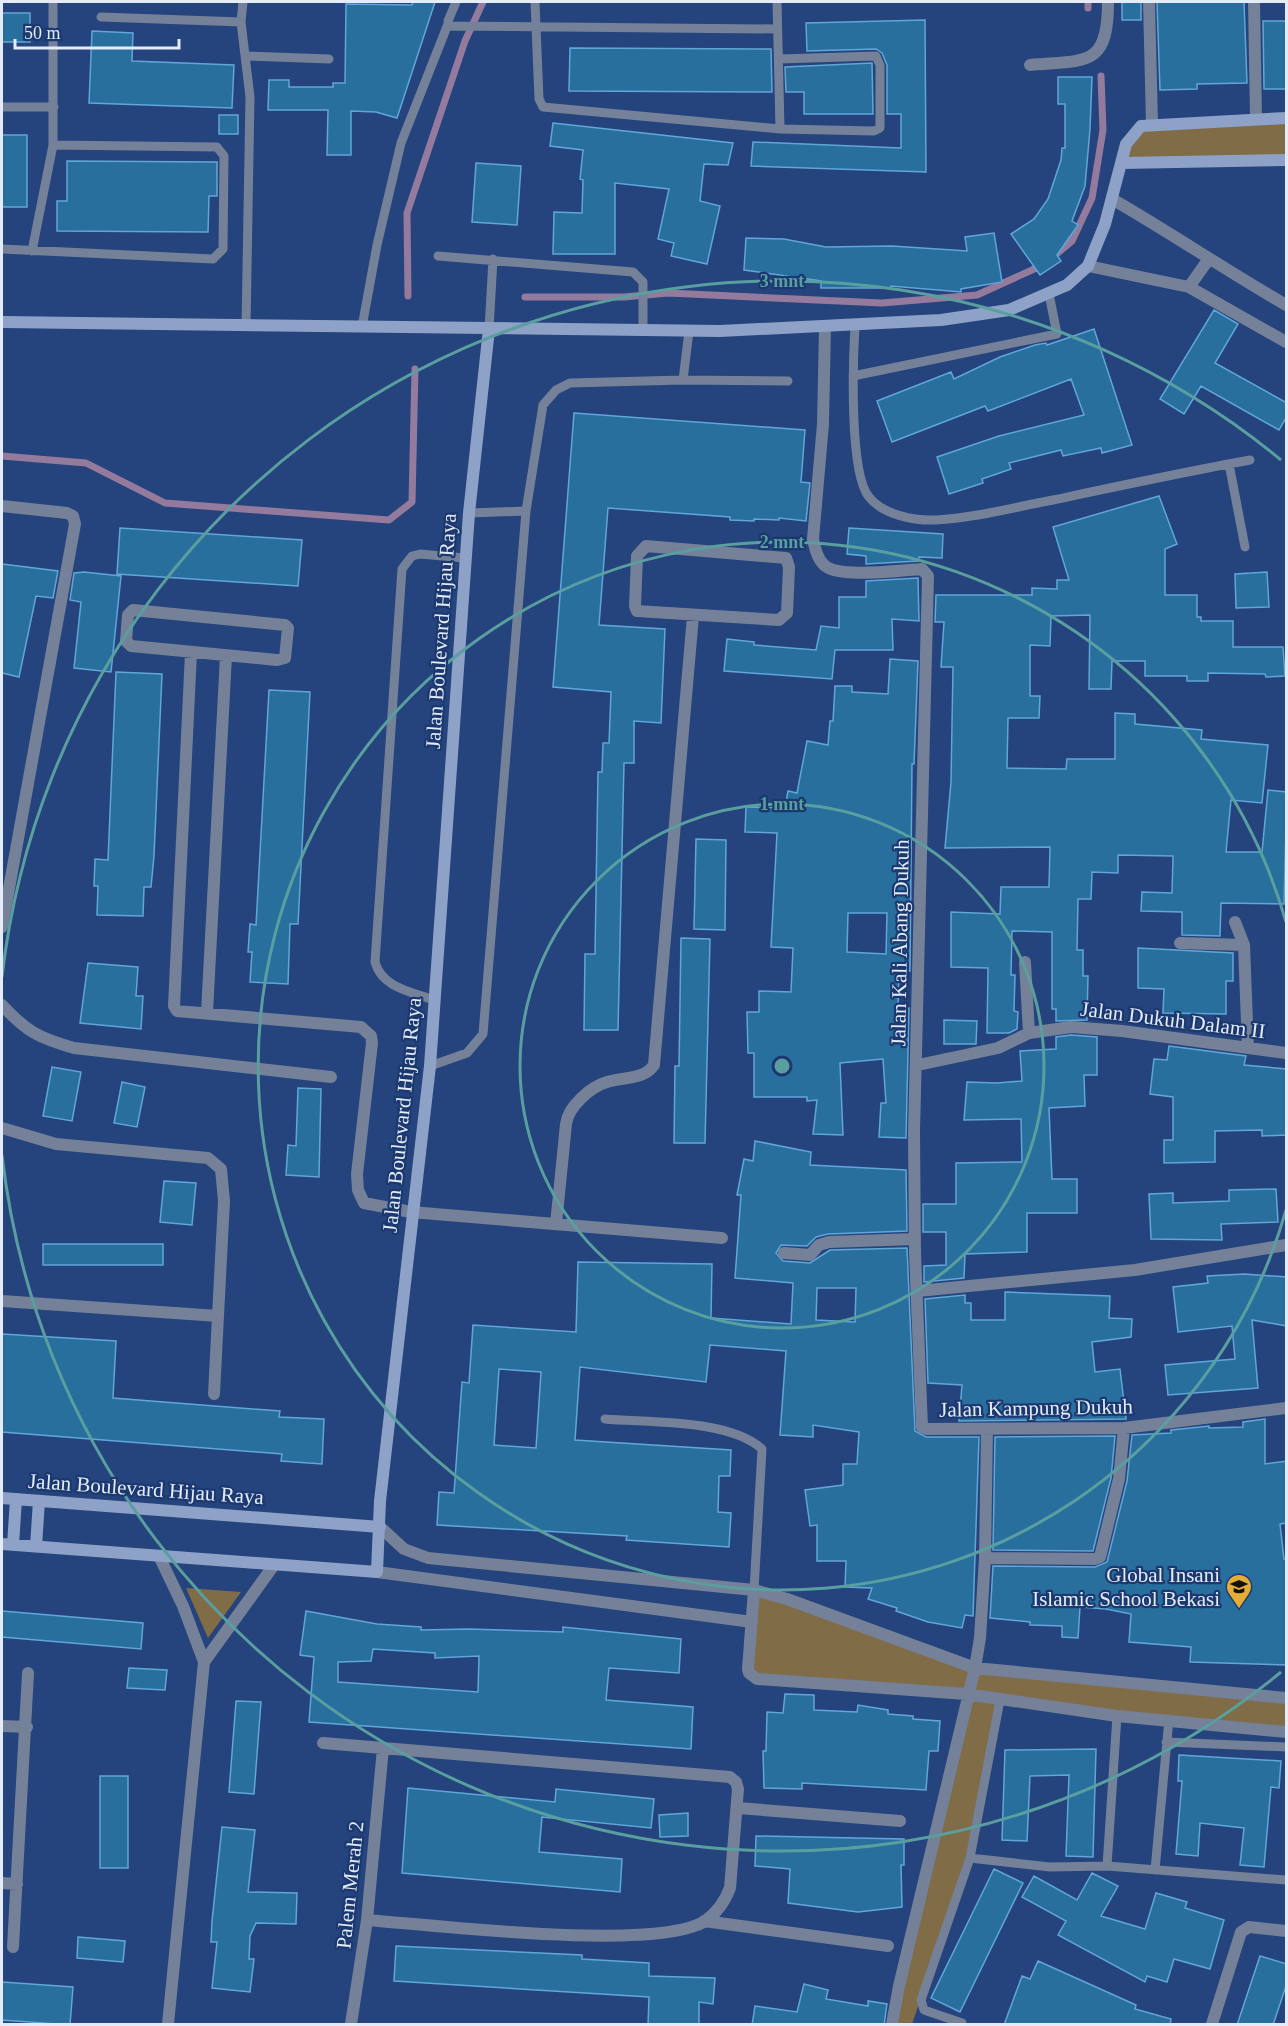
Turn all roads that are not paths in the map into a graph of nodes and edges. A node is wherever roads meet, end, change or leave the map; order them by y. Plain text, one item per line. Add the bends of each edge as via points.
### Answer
1 (53, 2) edge
2 (243, 2) edge
3 (456, 2) edge
4 (535, 2) edge
5 (777, 2) edge
6 (1108, 2) edge
7 (1149, 2) edge
8 (1254, 2) edge
9 (101, 17) dead end
10 (241, 22) junction
11 (448, 24) junction
12 (534, 28) junction
13 (777, 29) junction
14 (246, 56) junction
15 (329, 59) dead end
16 (778, 59) junction
17 (1030, 65) dead end
18 (2, 107) edge
19 (54, 107) junction
20 (1287, 117) edge
21 (1256, 118) junction
22 (1152, 124) junction
23 (780, 129) junction
24 (53, 146) junction
25 (1287, 160) edge
26 (1122, 163) junction
27 (1112, 199) junction
28 (2, 249) edge
29 (32, 251) junction
30 (438, 256) dead end
31 (493, 259) junction
32 (1208, 260) junction
33 (1088, 266) junction
34 (1189, 287) junction
35 (1049, 294) junction
36 (1287, 305) edge
37 (2, 322) edge
38 (246, 326) junction
39 (825, 326) junction
40 (855, 326) junction
41 (362, 327) junction
42 (489, 329) junction
43 (643, 331) junction
44 (689, 331) junction
45 (1287, 342) edge
46 (853, 376) junction
47 (683, 380) junction
48 (788, 381) dead end
49 (1250, 460) dead end
50 (1229, 464) junction
51 (2, 506) edge
52 (526, 511) junction
53 (469, 513) junction
54 (1245, 547) dead end
55 (465, 558) junction
56 (693, 616) junction
57 (191, 653) junction
58 (226, 656) junction
59 (1235, 922) dead end
60 (2, 927) edge
61 (1180, 943) dead end
62 (1244, 945) junction
63 (1025, 962) dead end
64 (434, 1000) junction
65 (2, 1005) edge
66 (207, 1012) junction
67 (1029, 1032) junction
68 (1248, 1048) junction
69 (1287, 1053) edge
70 (918, 1065) junction
71 (430, 1066) junction
72 (331, 1077) dead end
73 (2, 1128) edge
74 (411, 1212) junction
75 (556, 1224) junction
76 (722, 1238) dead end
77 (915, 1239) junction
78 (1287, 1245) edge
79 (784, 1252) dead end
80 (918, 1291) junction
81 (2, 1301) edge
82 (218, 1316) junction
83 (214, 1394) dead end
84 (1287, 1408) edge
85 (605, 1419) dead end
86 (1124, 1428) junction
87 (987, 1429) junction
88 (2, 1498) edge
89 (16, 1499) junction
90 (39, 1501) junction
91 (381, 1527) junction
92 (7, 1544) edge
93 (36, 1546) junction
94 (159, 1556) junction
95 (985, 1558) junction
96 (274, 1564) junction
97 (377, 1572) junction
98 (754, 1590) junction
99 (752, 1622) junction
100 (204, 1662) junction
101 (975, 1668) junction
102 (28, 1673) dead end
103 (966, 1694) junction
104 (1287, 1698) edge
105 (999, 1700) junction
106 (1117, 1716) junction
107 (1169, 1719) junction
108 (2, 1726) edge
109 (27, 1727) junction
110 (1287, 1732) edge
111 (1167, 1742) junction
112 (322, 1743) dead end
113 (1287, 1747) edge
114 (383, 1748) junction
115 (738, 1808) junction
116 (900, 1821) dead end
117 (970, 1858) junction
118 (1107, 1866) junction
119 (1155, 1870) junction
120 (1287, 1880) edge
121 (2, 1883) edge
122 (17, 1884) junction
123 (367, 1920) junction
124 (704, 1921) junction
125 (1287, 1931) edge
126 (888, 1946) dead end
127 (13, 1947) dead end
128 (962, 2023) edge
129 (168, 2025) edge
130 (351, 2025) edge
131 (892, 2025) edge
132 (1212, 2025) edge

1 - 19 lane
2 - 10 lane
3 - 11 lane
4 - 12 lane
5 - 13 lane
6 - 17 street via 1101,48 1090,57
7 - 22 street
8 - 21 street
9 - 10 lane
10 - 14 lane
11 - 12 lane
11 - 41 lane via 401,143 376,245
12 - 13 lane
12 - 23 lane via 539,99 543,107
13 - 16 lane
14 - 15 lane
14 - 38 lane via 250,97
16 - 23 lane
16 - 23 lane via 876,56 880,65 881,126 874,131
18 - 19 lane
19 - 24 lane
20 - 21 street
21 - 22 street
22 - 26 street via 1141,126 1132,134
24 - 29 lane
24 - 29 lane via 217,147 224,156 223,249 213,259
25 - 26 street
26 - 27 street
27 - 32 street
27 - 33 street
28 - 29 lane
30 - 31 lane
31 - 42 lane
31 - 43 lane via 633,272 643,282
32 - 34 street
32 - 36 street
33 - 34 street
33 - 35 street via 1067,285
34 - 45 street
35 - 40 street via 1009,310
35 - 46 lane via 1058,334
37 - 38 street
38 - 41 street
39 - 40 street
39 - 44 street
39 - 70 street, Jalan Kali Abang Dukuh via 823,424 813,539 817,554 823,564 838,572 922,569 928,576
40 - 46 lane
41 - 42 street
42 - 43 street
42 - 53 street, Jalan Boulevard Hijau Raya
43 - 44 street
44 - 47 lane
46 - 50 lane via 853,417 862,482 868,497 882,508 910,518 936,520 1009,508
47 - 48 lane
47 - 52 lane via 570,383 556,390 543,405
49 - 50 lane
50 - 54 lane
51 - 60 street via 67,513 73,516 75,524
52 - 53 lane
52 - 71 lane via 483,1034 467,1053
53 - 55 street, Jalan Boulevard Hijau Raya
55 - 64 street, Jalan Boulevard Hijau Raya
55 - 64 lane via 412,555 402,569 375,962 382,978 393,986
56 - 56 street via 636,610 637,556 643,547 788,560 787,613 779,620
56 - 75 street via 654,1065 644,1075 605,1082 570,1111
57 - 58 street
57 - 58 street via 128,645 128,615 134,610 281,624 288,628 282,659
57 - 66 street via 174,1006 179,1011
58 - 66 street
59 - 62 street
61 - 62 street
62 - 68 street
63 - 67 street
64 - 71 street, Jalan Boulevard Hijau Raya
65 - 72 street via 24,1028 45,1040 74,1048
66 - 74 street via 367,1030 372,1043 358,1190 364,1203
67 - 68 street, Jalan Dukuh Dalam II via 1071,1027
67 - 70 street, Jalan Dukuh Dalam II via 998,1048
68 - 69 street, Jalan Dukuh Dalam II
70 - 77 street, Jalan Kali Abang Dukuh
71 - 74 street, Jalan Boulevard Hijau Raya
73 - 82 street via 56,1144 208,1158 217,1163 223,1176 224,1201
74 - 75 street
74 - 91 street, Jalan Boulevard Hijau Raya via 380,1501
75 - 76 street
77 - 79 street via 829,1242 819,1245 810,1255
77 - 80 street, Jalan Kali Abang Dukuh
78 - 80 street via 1103,1274
80 - 87 street, Jalan Kampung Dukuh via 922,1427
81 - 82 street
82 - 83 street
84 - 86 street, Jalan Kampung Dukuh
85 - 98 lane via 728,1430 762,1449
86 - 87 street, Jalan Kampung Dukuh
86 - 95 street via 1119,1479 1100,1557
87 - 95 street
88 - 89 street, Jalan Boulevard Hijau Raya
89 - 90 street, Jalan Boulevard Hijau Raya
89 - 92 street
90 - 91 street, Jalan Boulevard Hijau Raya
90 - 93 street
91 - 97 street
91 - 98 street via 404,1549 428,1558
92 - 93 street
93 - 94 street
94 - 96 street
94 - 100 street
95 - 101 street
96 - 97 street
96 - 100 street
97 - 99 street
98 - 99 street
98 - 101 street
99 - 103 street via 749,1673 757,1678
100 - 129 street
101 - 103 street
101 - 104 street
102 - 109 street
103 - 105 street
103 - 131 street
105 - 106 street
105 - 117 lane
106 - 107 street
106 - 118 lane
107 - 110 street
107 - 111 lane
108 - 109 street
109 - 122 street
111 - 113 lane
111 - 119 lane
112 - 114 street
114 - 115 street via 730,1777 738,1789
114 - 123 street, Palem Merah 2
115 - 116 street
115 - 124 street via 730,1888 724,1901
117 - 118 lane via 1050,1867
117 - 128 lane via 921,2004 924,2010
118 - 119 lane
119 - 120 lane
121 - 122 street
122 - 127 street
123 - 124 street via 601,1936 664,1932
123 - 130 street, Palem Merah 2
124 - 126 street
125 - 132 street via 1250,1927 1241,1932

